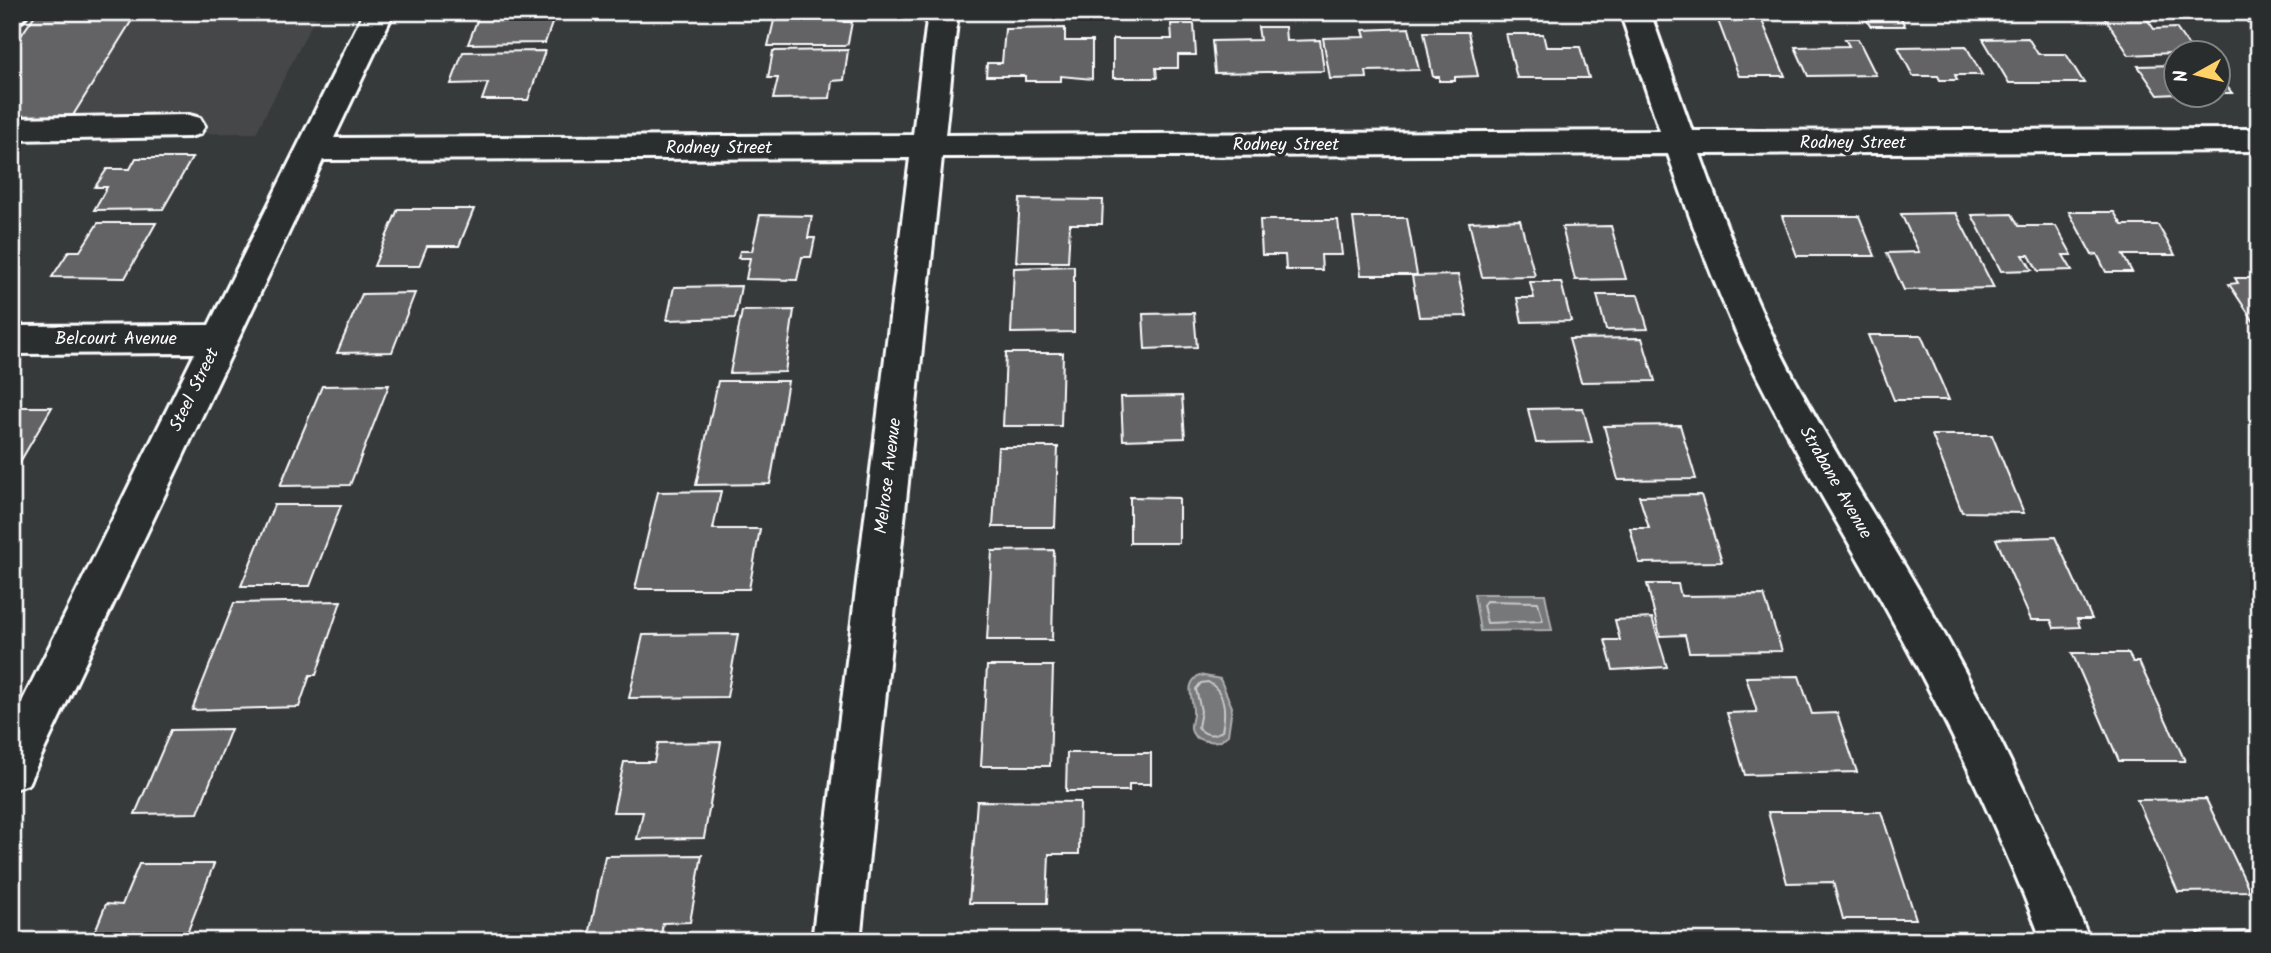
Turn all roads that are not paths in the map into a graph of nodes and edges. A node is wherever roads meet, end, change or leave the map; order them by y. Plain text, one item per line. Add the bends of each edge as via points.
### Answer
1 (379, 12) edge
2 (943, 12) edge
3 (1635, 12) edge
4 (189, 126) dead end
5 (12, 129) edge
6 (2259, 140) edge
7 (1681, 144) junction
8 (927, 147) junction
9 (313, 149) junction
10 (220, 339) junction
11 (12, 340) edge
12 (12, 769) edge
13 (836, 941) edge
14 (2066, 941) edge

1 - 9 street, Steel Street
2 - 8 street, Melrose Avenue
3 - 7 street, Strabane Avenue
4 - 5 street
6 - 7 street, Rodney Street
7 - 8 street, Rodney Street
7 - 14 street, Strabane Avenue via 1723,261 1764,354 1968,723
8 - 9 street, Rodney Street
8 - 13 street, Melrose Avenue
9 - 10 street, Steel Street
10 - 11 street, Belcourt Avenue
10 - 12 street, Steel Street

